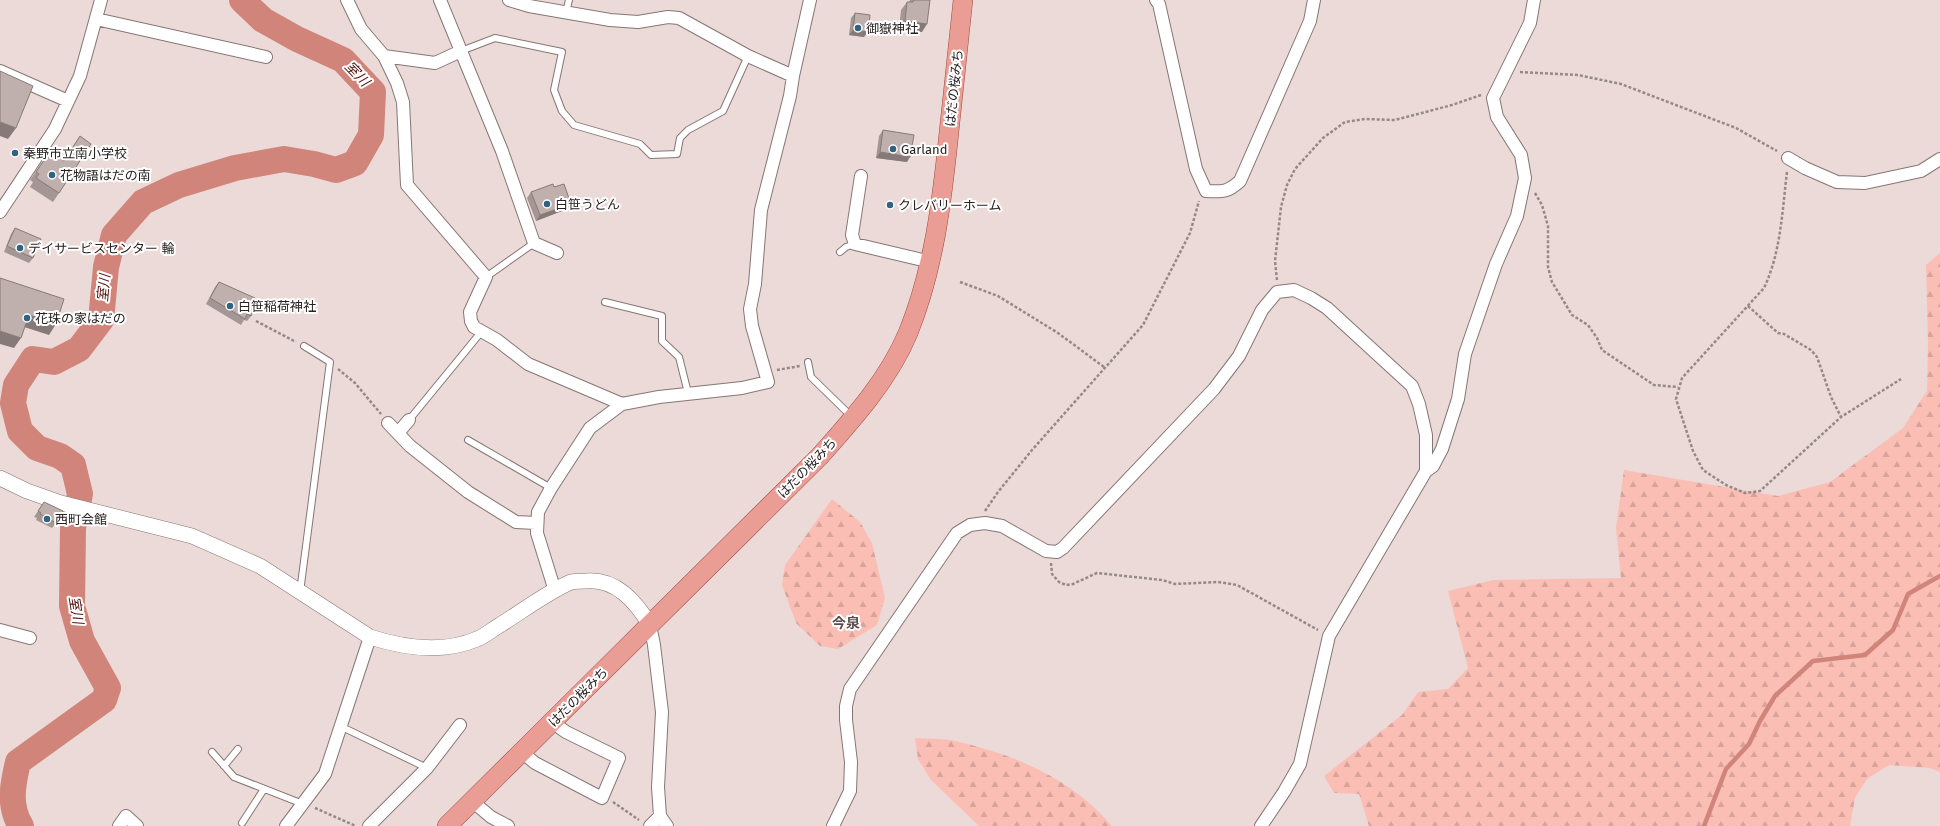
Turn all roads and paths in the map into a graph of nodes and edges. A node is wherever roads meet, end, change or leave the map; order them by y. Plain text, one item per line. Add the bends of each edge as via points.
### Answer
1 (101, 0) edge
2 (347, 0) edge
3 (440, 0) edge
4 (509, 0) edge
5 (569, 0) edge
6 (810, 0) edge
7 (963, 0) edge
8 (1156, 0) edge
9 (1314, 0) edge
10 (1534, 0) edge
11 (566, 12) junction
12 (96, 19) junction
13 (461, 51) junction
14 (384, 56) junction
15 (748, 56) junction
16 (266, 57) dead end
17 (1506, 70) junction
18 (0, 71) edge
19 (793, 76) junction
20 (1497, 89) junction
21 (68, 100) junction
22 (1788, 158) junction
23 (1940, 159) edge
24 (861, 176) dead end
25 (1525, 178) junction
26 (1203, 187) junction
27 (0, 212) edge
28 (534, 243) junction
29 (855, 244) junction
30 (840, 252) dead end
31 (557, 253) dead end
32 (931, 262) junction
33 (486, 276) junction
34 (960, 282) dead end
35 (1277, 292) junction
36 (605, 302) dead end
37 (1748, 306) junction
38 (256, 321) dead end
39 (482, 331) junction
40 (295, 341) dead end
41 (304, 346) dead end
42 (330, 362) junction
43 (809, 363) joint
44 (1104, 367) junction
45 (765, 373) junction
46 (1901, 379) dead end
47 (1678, 387) junction
48 (688, 393) junction
49 (622, 404) junction
50 (1841, 417) junction
51 (384, 418) joint
52 (854, 418) junction
53 (408, 420) joint
54 (398, 433) junction
55 (468, 440) dead end
56 (1426, 471) junction
57 (0, 478) edge
58 (551, 488) junction
59 (536, 523) junction
60 (978, 524) junction
61 (1052, 553) junction
62 (555, 591) junction
63 (300, 592) junction
64 (650, 625) junction
65 (2, 626) edge
66 (1329, 636) junction
67 (370, 637) junction
68 (30, 638) dead end
69 (552, 722) junction
70 (460, 725) dead end
71 (340, 726) junction
72 (238, 749) dead end
73 (212, 752) dead end
74 (522, 752) junction
75 (224, 766) junction
76 (427, 768) junction
77 (264, 789) junction
78 (472, 801) junction
79 (303, 804) junction
80 (617, 805) dead end
81 (633, 816) dead end
82 (660, 816) junction
83 (242, 823) dead end
84 (119, 826) edge
85 (137, 826) edge
86 (286, 826) edge
87 (356, 826) edge
88 (369, 826) edge
89 (447, 826) edge
90 (508, 826) edge
91 (650, 826) edge
92 (667, 826) edge
93 (832, 826) edge
94 (1261, 826) edge

1 - 12 street
2 - 14 street via 361,29
3 - 13 street
4 - 11 street
5 - 11 lane
6 - 19 street
7 - 32 main road, はだの桜みち via 942,205
8 - 26 street via 1160,4 1196,169
9 - 26 street via 1310,21 1240,181 1231,190 1220,192 1206,191
10 - 17 street via 1530,23
11 - 15 street via 638,22 668,17 680,18
12 - 16 street
12 - 21 street via 80,76
13 - 14 street via 435,63
13 - 15 lane via 495,38 562,52 554,90 562,111 574,125 640,144 651,155 669,156 678,154 680,138 688,130 723,111
13 - 28 street via 502,151
14 - 33 street via 403,102 407,185
15 - 19 street
17 - 20 street
17 - 22 path via 1578,75 1621,84 1736,128
18 - 21 street
19 - 45 street via 761,210 755,284 750,309
20 - 25 street via 1493,98 1498,117 1521,155
20 - 35 path via 1452,105 1394,120 1365,119 1345,122 1323,138 1295,169 1287,185 1281,207 1275,261
21 - 27 street via 55,129
22 - 23 street via 1837,182 1865,184 1921,171
22 - 37 path via 1779,244 1772,272 1764,288
24 - 29 street via 852,235
25 - 47 path via 1542,204 1548,226 1548,267 1552,282 1572,315 1588,325 1602,350 1654,385
25 - 56 street via 1517,216 1496,264 1465,354 1458,399 1442,449 1433,466
26 - 44 path via 1190,233 1143,325
28 - 31 street
28 - 33 lane
29 - 30 lane
29 - 32 street
32 - 52 main road, はだの桜みち via 908,334
33 - 39 street via 470,312 474,327
34 - 44 path via 998,296 1058,333
35 - 56 street via 1294,290 1327,308 1412,386 1426,434
35 - 61 street via 1262,310 1239,356 1214,389 1063,548
36 - 48 lane via 662,316 662,341 679,357
37 - 47 path via 1682,378
37 - 50 path via 1778,333 1811,350 1817,357
38 - 40 path
39 - 49 street via 528,364
39 - 53 lane
41 - 42 lane
42 - 51 path via 355,383
42 - 63 lane
43 - 45 path
43 - 52 lane via 811,377
44 - 60 path via 1010,477
45 - 48 street via 768,382 742,388
46 - 50 path
47 - 50 path via 1676,399 1693,451 1703,470 1726,485 1745,493 1760,492
48 - 49 street
49 - 58 street via 590,428
51 - 54 street
52 - 64 main road, はだの桜みち via 820,456
53 - 54 street
54 - 59 street via 435,468 468,492 516,522
55 - 58 lane
56 - 66 street
57 - 63 street via 61,503 192,536 260,566
58 - 59 street via 538,512
59 - 62 street
60 - 61 street via 1002,526
60 - 93 street via 970,524 957,533 850,689 846,706 851,762 850,791
61 - 66 path via 1052,574 1066,585 1097,573 1162,580 1175,584 1218,582 1237,585
62 - 64 street via 572,582 593,580 612,584 630,597
62 - 67 street via 478,639 460,645 413,648
63 - 67 street
64 - 69 main road, はだの桜みち
64 - 82 street via 662,712 658,787
65 - 68 street
66 - 94 street via 1300,764
67 - 71 street
69 - 74 main road, はだの桜みち
69 - 74 street via 566,732 619,758 602,798 535,763
70 - 76 street
71 - 76 lane
71 - 79 street via 325,774
72 - 75 lane
73 - 75 lane
74 - 78 main road, はだの桜みち
75 - 77 lane via 234,777
76 - 88 street
77 - 79 lane
77 - 83 lane
78 - 89 main road, はだの桜みち
78 - 90 street via 491,817
79 - 86 street
79 - 87 path
80 - 81 path
82 - 91 street
82 - 92 street
84 - 85 street via 126,816

